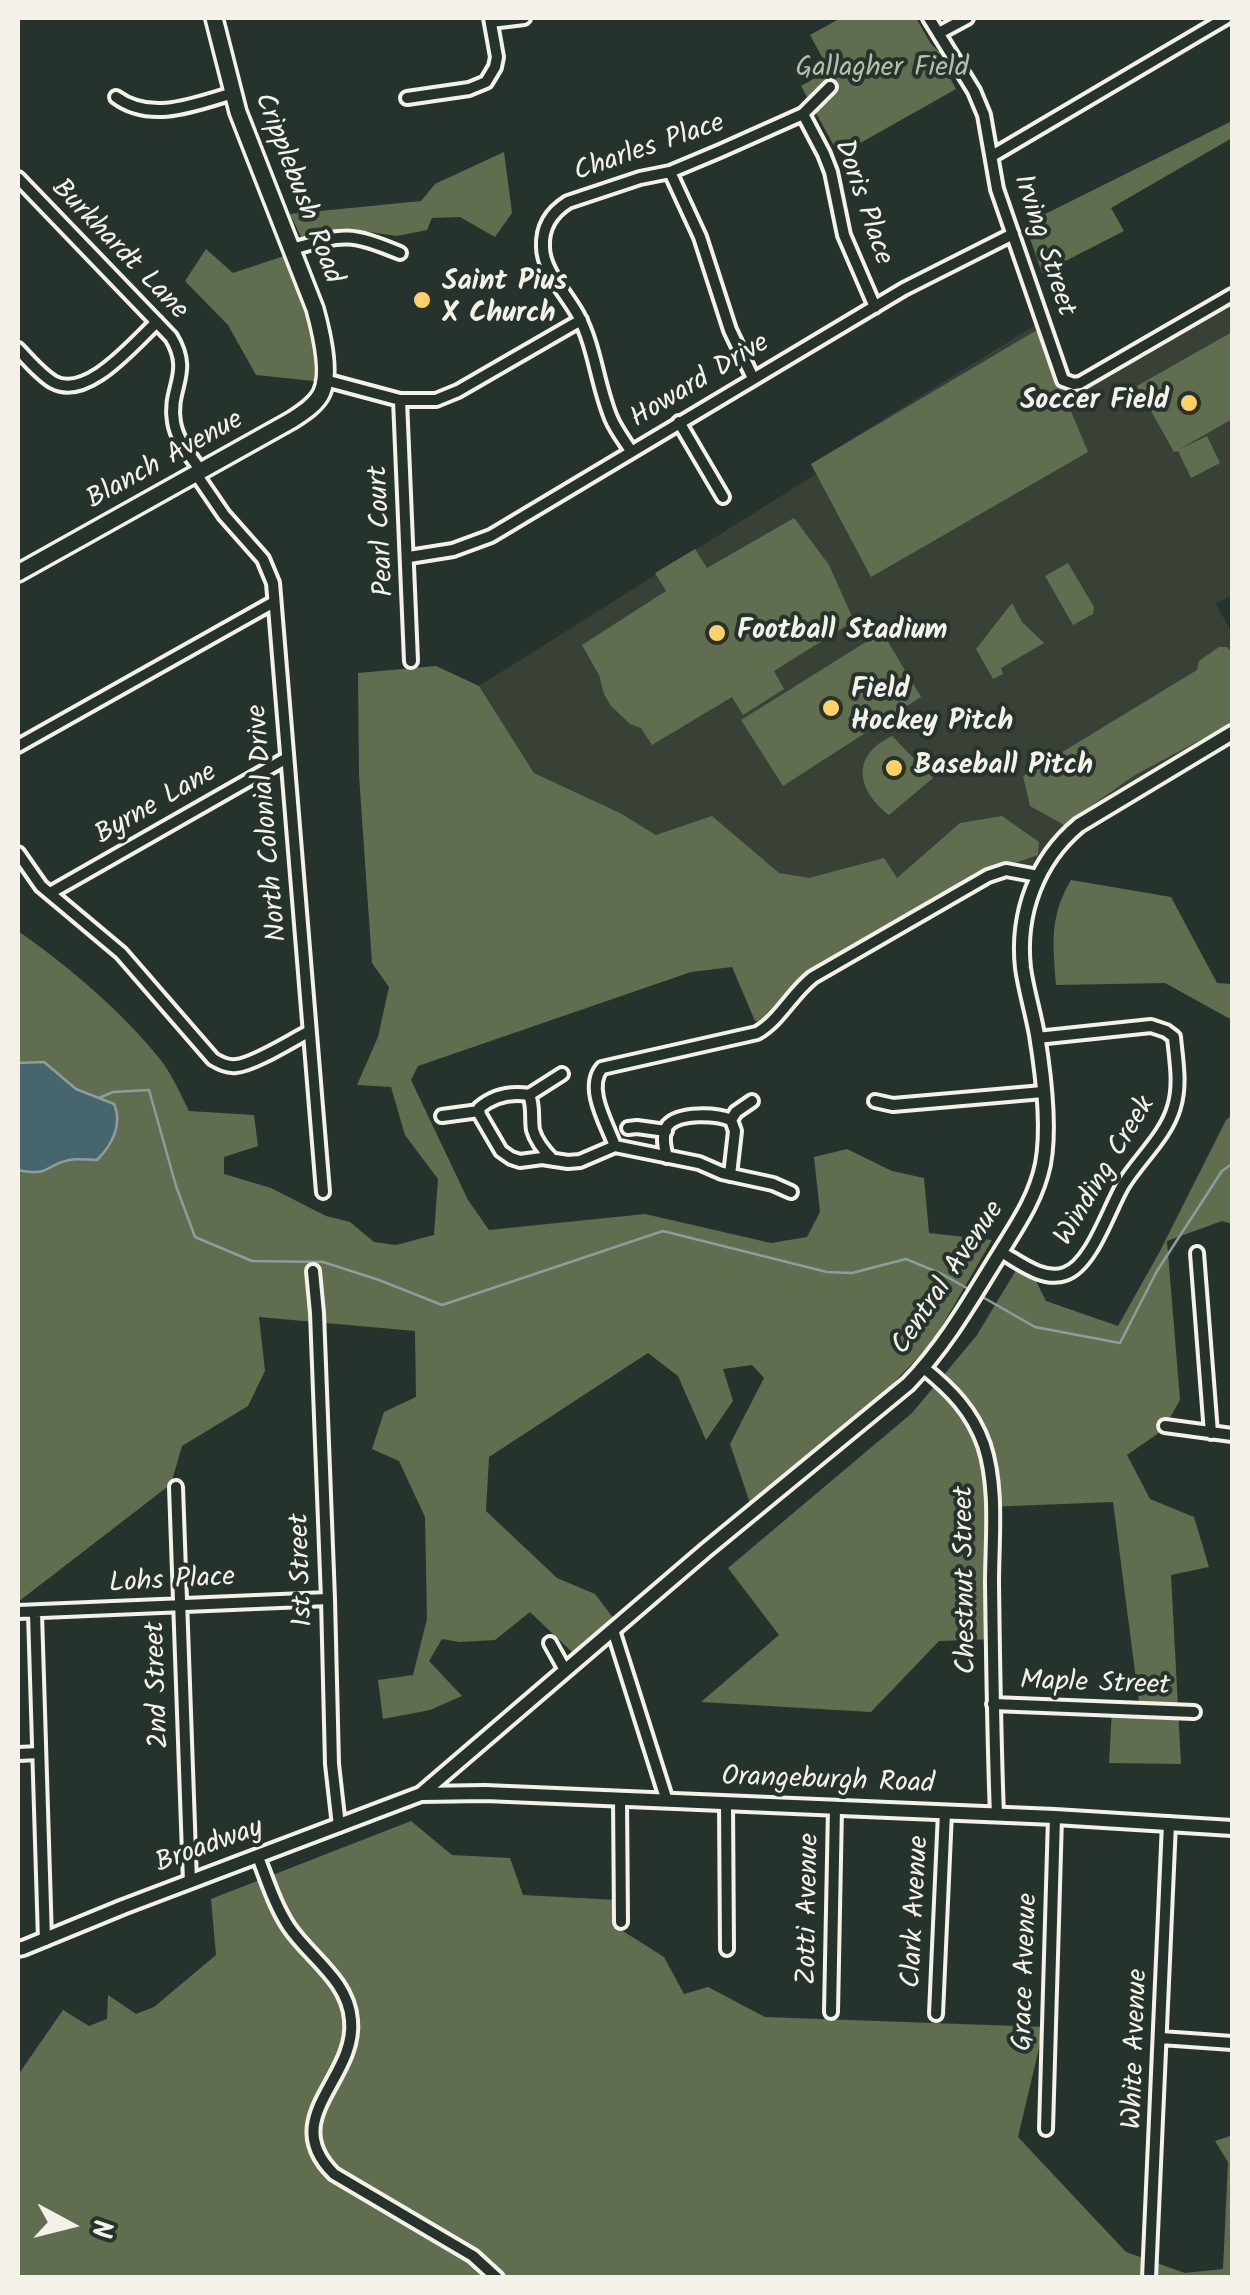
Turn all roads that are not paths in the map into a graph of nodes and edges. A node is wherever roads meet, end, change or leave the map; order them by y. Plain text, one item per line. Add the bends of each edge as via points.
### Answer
1 (214, 18) edge
2 (524, 18) edge
3 (929, 18) edge
4 (967, 18) edge
5 (1226, 18) edge
6 (491, 20) edge
7 (939, 33) junction
8 (830, 88) dead end
9 (233, 94) junction
10 (116, 96) dead end
11 (407, 98) dead end
12 (803, 114) junction
13 (992, 156) junction
14 (670, 172) junction
15 (18, 178) edge
16 (1012, 234) junction
17 (292, 250) junction
18 (400, 253) dead end
19 (1232, 295) edge
20 (875, 306) junction
21 (581, 320) junction
22 (157, 322) junction
23 (18, 349) edge
24 (753, 378) junction
25 (325, 380) junction
26 (400, 400) junction
27 (680, 422) junction
28 (631, 451) junction
29 (198, 472) junction
30 (723, 497) dead end
31 (408, 557) junction
32 (18, 573) edge
33 (274, 602) junction
34 (411, 660) dead end
35 (1232, 734) edge
36 (18, 746) edge
37 (287, 758) junction
38 (18, 853) edge
39 (1038, 876) junction
40 (50, 893) junction
41 (308, 1032) junction
42 (1037, 1038) junction
43 (562, 1074) dead end
44 (1043, 1092) junction
45 (529, 1095) junction
46 (875, 1101) dead end
47 (752, 1102) dead end
48 (480, 1111) junction
49 (442, 1116) dead end
50 (731, 1120) junction
51 (628, 1128) dead end
52 (666, 1131) junction
53 (615, 1146) junction
54 (667, 1157) junction
55 (553, 1160) junction
56 (730, 1175) junction
57 (323, 1192) dead end
58 (790, 1192) dead end
59 (1001, 1252) junction
60 (1197, 1254) dead end
61 (313, 1271) dead end
62 (924, 1368) junction
63 (1165, 1426) dead end
64 (1211, 1433) junction
65 (1232, 1436) edge
66 (176, 1487) dead end
67 (328, 1598) junction
68 (180, 1605) junction
69 (18, 1612) edge
70 (35, 1612) junction
71 (613, 1630) junction
72 (550, 1643) dead end
73 (565, 1670) junction
74 (993, 1704) junction
75 (1194, 1712) dead end
76 (18, 1754) edge
77 (40, 1754) junction
78 (421, 1794) junction
79 (620, 1799) junction
80 (666, 1801) junction
81 (726, 1804) junction
82 (835, 1808) junction
83 (945, 1812) junction
84 (997, 1814) junction
85 (1056, 1817) junction
86 (1169, 1822) junction
87 (339, 1826) junction
88 (1232, 1828) edge
89 (258, 1857) junction
90 (190, 1882) junction
91 (621, 1922) dead end
92 (45, 1940) junction
93 (726, 1949) dead end
94 (20, 1952) edge
95 (831, 2012) dead end
96 (936, 2014) dead end
97 (1162, 2038) junction
98 (1232, 2043) edge
99 (1046, 2129) dead end
100 (497, 2278) edge
101 (1150, 2278) edge

1 - 9 main road, Cripplebush Road
2 - 6 street
3 - 7 street, Irving Street
4 - 7 street
5 - 13 street
6 - 11 street via 496,67 486,82
7 - 13 street, Irving Street via 984,115
8 - 12 street, Charles Place
9 - 10 street via 146,111
9 - 17 main road, Cripplebush Road
12 - 14 street, Charles Place
12 - 20 street, Doris Place via 824,154 844,235
13 - 16 street, Irving Street
14 - 21 street, Charles Place via 568,202 547,224 544,255
14 - 24 street
15 - 22 street, Burkhardt Lane
16 - 19 street, Irving Street via 1064,380 1074,384
16 - 20 street, Howard Drive
17 - 18 street via 352,236
17 - 25 main road, Cripplebush Road via 320,326
20 - 24 street, Howard Drive
21 - 26 street via 458,391 436,400
21 - 28 street, Charles Place via 610,416
22 - 23 street via 98,376 77,385 55,383
22 - 29 street, Burkhardt Lane via 180,356 174,422
24 - 27 street, Howard Drive
25 - 26 street
25 - 29 main road, Blanch Avenue via 307,410
26 - 31 street, Pearl Court
27 - 28 street, Howard Drive
27 - 30 street
28 - 31 street, Howard Drive via 491,536
29 - 32 main road, Blanch Avenue
29 - 33 street, North Colonial Drive via 263,559
31 - 34 street, Pearl Court
33 - 36 street
33 - 37 street, North Colonial Drive
35 - 39 street, Central Avenue via 1079,825
37 - 40 street, Byrne Lane
37 - 41 street, North Colonial Drive
38 - 40 street
39 - 42 street, Central Avenue via 1022,952
39 - 53 street via 1006,870 988,876 813,977 757,1033 602,1068 595,1086
40 - 41 street via 121,953 221,1064 247,1064
41 - 57 street, North Colonial Drive
42 - 44 street, Central Avenue
42 - 59 street, Winding Creek via 1166,1030 1174,1037 1178,1090 1170,1118 1076,1267 1044,1275
43 - 45 street
44 - 46 street
44 - 59 street, Central Avenue via 1042,1167 1027,1211
45 - 48 street via 489,1100
45 - 55 street via 534,1130
47 - 50 street
48 - 49 street
48 - 55 street via 511,1158
50 - 52 street via 689,1117
50 - 56 street via 736,1131
51 - 52 street
52 - 54 street
53 - 54 street
53 - 55 street via 580,1161
54 - 56 street
56 - 58 street
59 - 62 street, Central Avenue
60 - 64 street
61 - 67 street, 1st Street
62 - 71 street, Central Avenue
62 - 74 street, Chestnut Street via 969,1412 987,1457
63 - 64 street
64 - 65 street
66 - 68 street, 2nd Street
67 - 68 street, Lohs Place
67 - 87 street, 1st Street
68 - 70 street, Lohs Place
68 - 90 street, 2nd Street
69 - 70 street, Lohs Place
70 - 77 street
71 - 73 street, Central Avenue
71 - 80 street
72 - 73 street
73 - 78 street, Central Avenue
74 - 75 street, Maple Street
74 - 84 street, Chestnut Street
76 - 77 street
77 - 92 street
78 - 79 street, Orangeburgh Road
78 - 87 street, Broadway
79 - 80 street, Orangeburgh Road
79 - 91 street
80 - 81 street, Orangeburgh Road
81 - 82 street, Orangeburgh Road
81 - 93 street
82 - 83 street, Orangeburgh Road
82 - 95 street, Zotti Avenue
83 - 84 street, Orangeburgh Road
83 - 96 street, Clark Avenue
84 - 85 street, Orangeburgh Road
85 - 86 street, Orangeburgh Road
85 - 99 street, Grace Avenue
86 - 88 street, Orangeburgh Road
86 - 97 street, White Avenue
87 - 89 street, Broadway
89 - 90 street, Broadway
89 - 100 street via 289,1926 349,2006 350,2044 314,2120 318,2154 334,2174 473,2256
90 - 92 street, Broadway
92 - 94 street, Broadway
97 - 98 street
97 - 101 street, White Avenue

